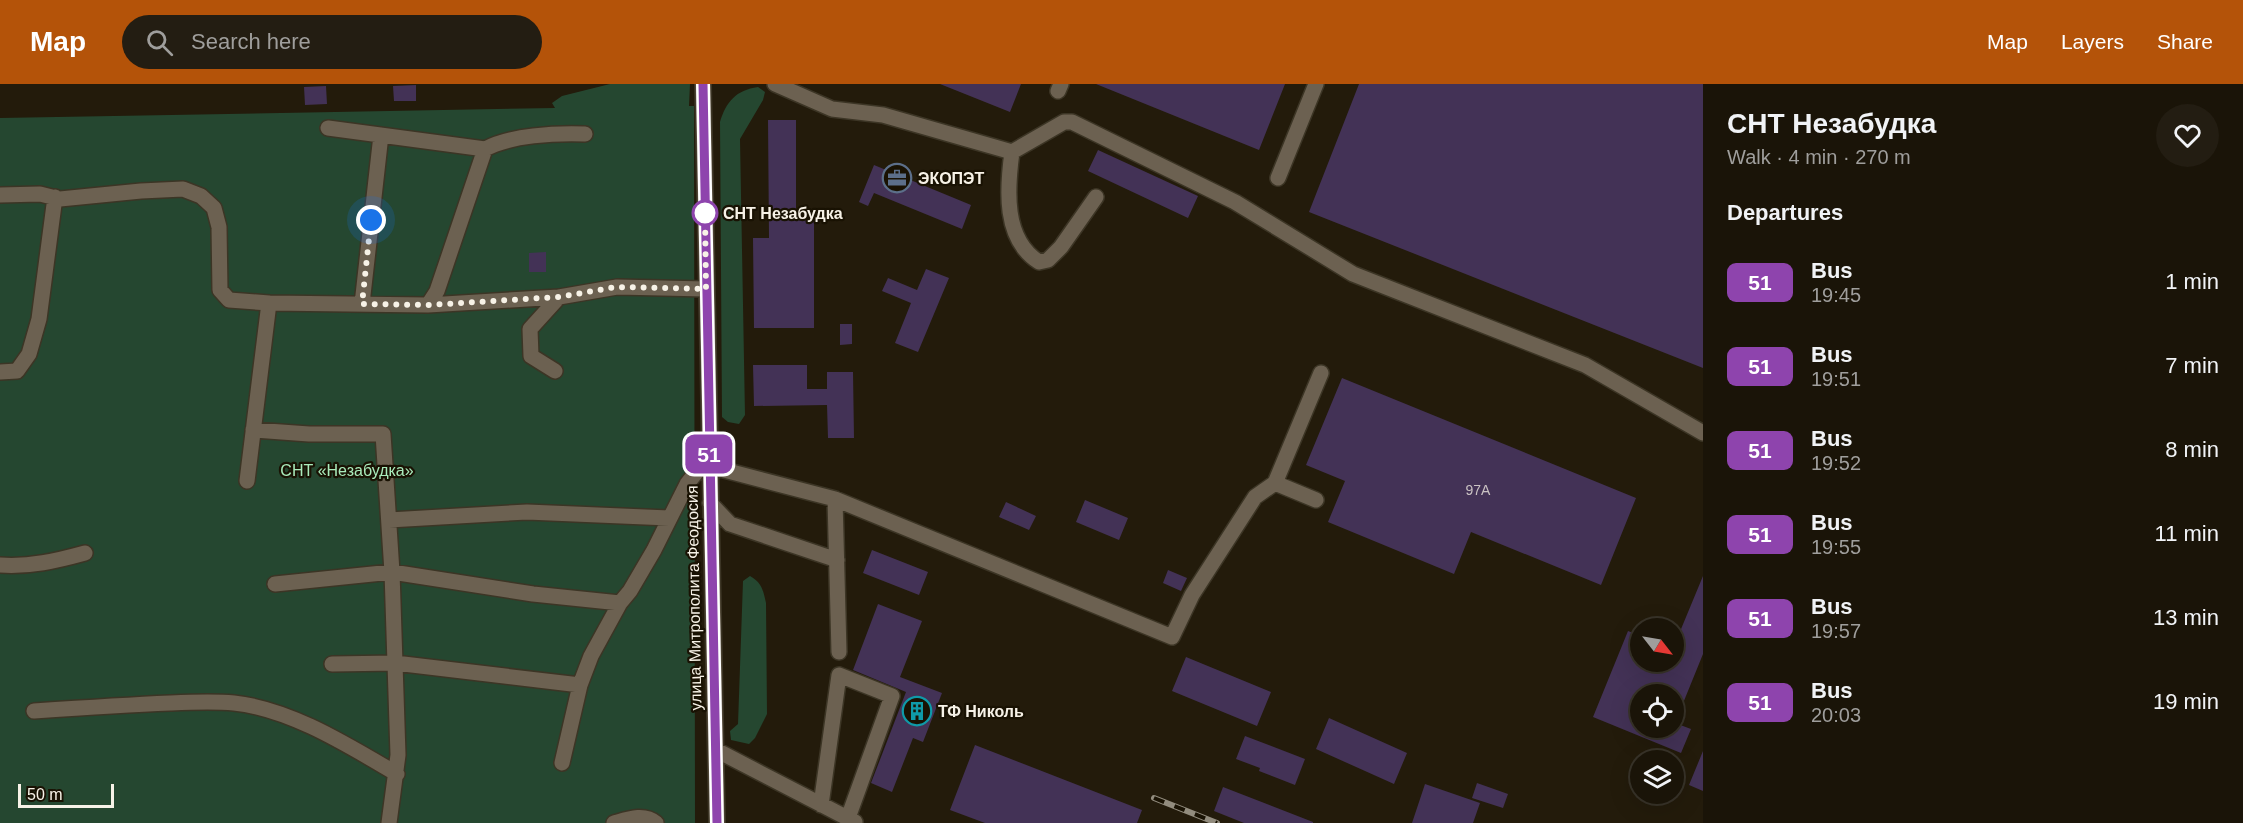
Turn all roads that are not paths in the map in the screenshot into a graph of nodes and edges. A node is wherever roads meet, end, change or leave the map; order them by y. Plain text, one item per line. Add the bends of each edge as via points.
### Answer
1 (703, 84) edge
2 (775, 84) edge
3 (1316, 84) edge
4 (328, 128) dead end
5 (585, 134) dead end
6 (381, 135) junction
7 (485, 149) junction
8 (1012, 152) junction
9 (1278, 178) dead end
10 (0, 195) edge
11 (55, 197) junction
12 (1096, 197) dead end
13 (706, 289) junction
14 (559, 297) junction
15 (269, 303) junction
16 (362, 304) junction
17 (428, 305) junction
18 (555, 371) dead end
19 (0, 372) edge
20 (1321, 373) dead end
21 (254, 430) junction
22 (1703, 433) edge
23 (709, 461) junction
24 (247, 481) dead end
25 (1275, 483) junction
26 (835, 499) junction
27 (1316, 500) dead end
28 (710, 503) junction
29 (669, 518) junction
30 (388, 520) junction
31 (85, 553) dead end
32 (837, 560) junction
33 (0, 565) edge
34 (392, 572) junction
35 (275, 584) dead end
36 (620, 603) junction
37 (840, 652) dead end
38 (395, 663) junction
39 (332, 664) dead end
40 (580, 685) junction
41 (34, 711) dead end
42 (716, 750) junction
43 (562, 763) dead end
44 (397, 774) junction
45 (821, 805) junction
46 (852, 821) edge
47 (389, 823) edge
48 (614, 823) edge
49 (656, 823) edge
50 (717, 823) edge

1 - 13 street, улица Митрополита Феодосия
2 - 8 street via 832,109 884,115
3 - 9 street
4 - 6 street
5 - 7 street via 534,137 496,143
6 - 7 street
6 - 16 street
7 - 17 street via 437,291
8 - 12 street via 1008,184 1014,228 1027,255 1039,262 1048,261 1061,247
8 - 22 street via 1064,122 1071,122 1235,202 1353,274 1585,365
10 - 11 street
11 - 15 street via 183,189 201,196 214,208 219,227 220,290 229,300
11 - 19 street via 39,320 29,354 17,371
13 - 14 street via 616,287
13 - 23 street, улица Митрополита Феодосия
14 - 17 street
14 - 18 street via 530,329 531,356
15 - 16 street
15 - 21 street
16 - 17 street
20 - 25 street
21 - 24 street
21 - 30 street via 383,434
23 - 26 street
23 - 28 street, улица Митрополита Феодосия
23 - 29 street via 687,484
25 - 26 street via 1255,497 1192,595 1172,637
25 - 27 street
26 - 32 street
28 - 32 street via 730,524
28 - 42 street, улица Митрополита Феодосия
29 - 30 street via 527,512
29 - 36 street
30 - 34 street
31 - 33 street via 41,564
32 - 37 street
34 - 35 street
34 - 36 street
34 - 38 street
36 - 40 street
38 - 39 street
38 - 40 street
38 - 44 street
40 - 43 street
41 - 44 street via 132,704 236,703 308,726
42 - 45 street
42 - 50 street, улица Митрополита Феодосия
44 - 47 street
45 - 46 street
45 - 46 street via 839,675 892,696
48 - 49 street via 638,817

